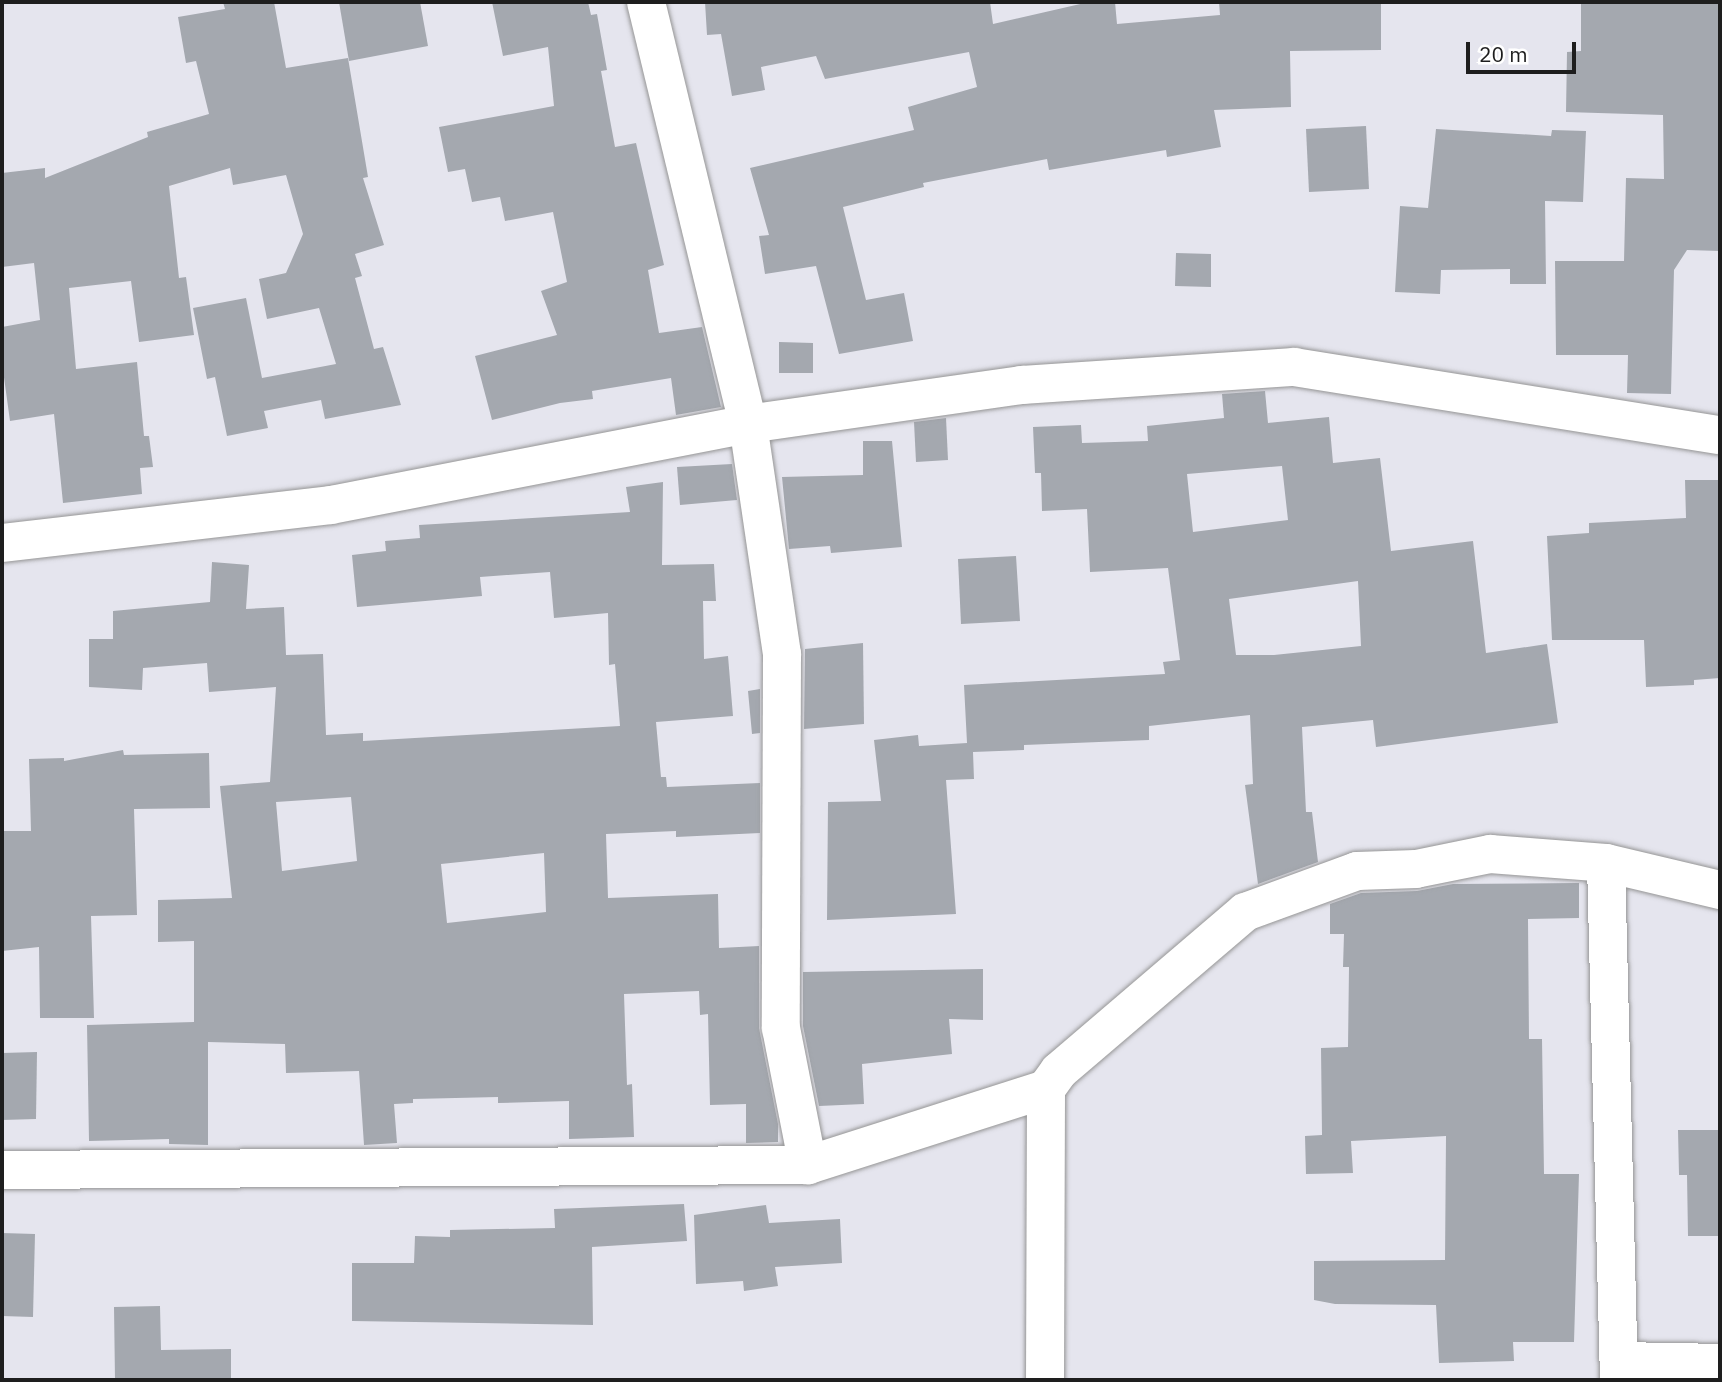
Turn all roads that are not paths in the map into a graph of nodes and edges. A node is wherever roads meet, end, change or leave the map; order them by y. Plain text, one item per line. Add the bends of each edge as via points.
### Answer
1 (646, 2) edge
2 (748, 424) junction
3 (1720, 435) edge
4 (2, 543) edge
5 (1606, 863) junction
6 (1720, 890) edge
7 (1046, 1089) junction
8 (808, 1165) junction
9 (2, 1170) edge
10 (1720, 1363) edge
11 (1619, 1371) edge
12 (1045, 1380) edge

1 - 2 street
2 - 3 street via 1022,385 1294,367
2 - 4 street via 331,505
2 - 8 street via 782,654 781,1028
5 - 6 street
5 - 7 street via 1490,854 1416,869 1357,871 1245,912 1059,1071
5 - 11 street
7 - 8 street
7 - 12 street
8 - 9 street
10 - 11 street

